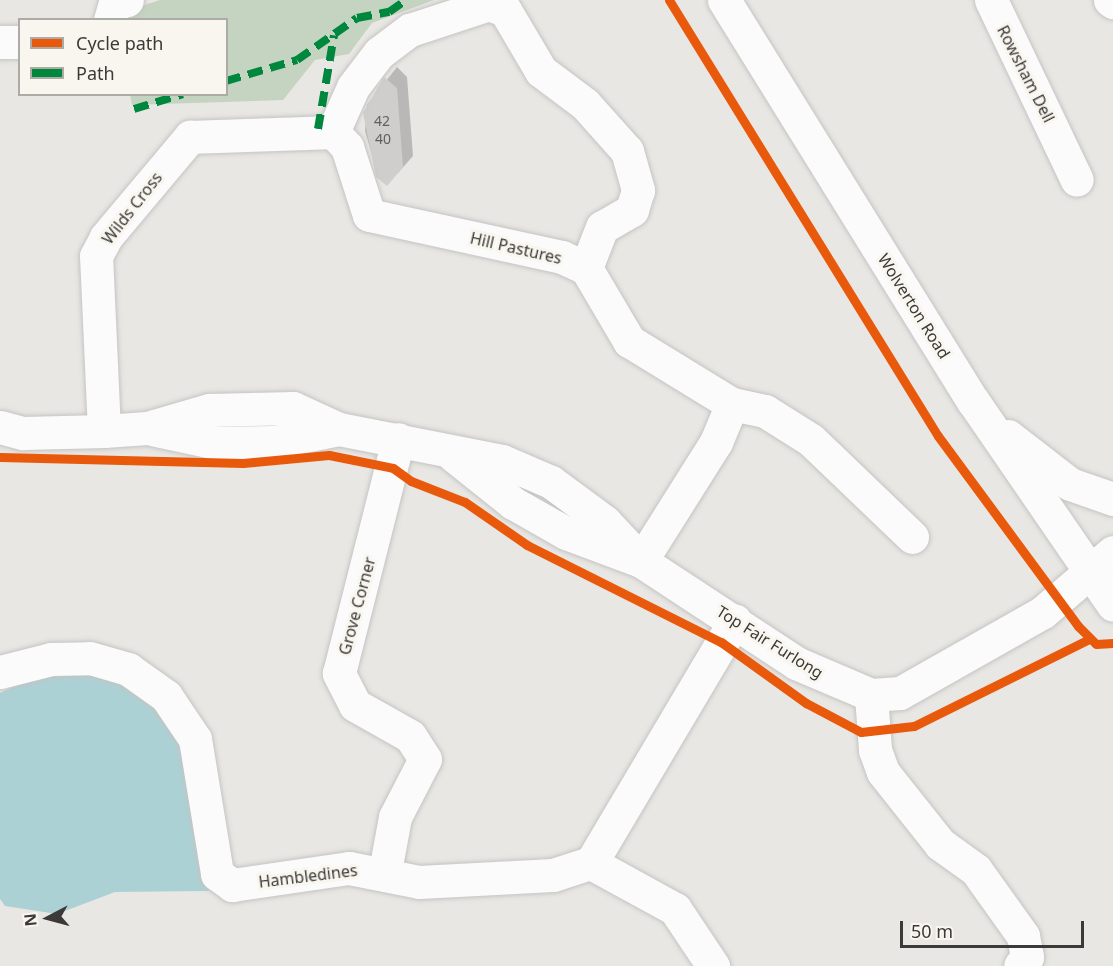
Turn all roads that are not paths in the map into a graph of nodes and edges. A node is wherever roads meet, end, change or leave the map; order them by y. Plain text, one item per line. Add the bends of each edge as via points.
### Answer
1 (724, 0) edge
2 (991, 0) edge
3 (0, 42) edge
4 (18, 42) edge
5 (333, 132) junction
6 (1077, 180) dead end
7 (586, 268) junction
8 (973, 401) junction
9 (732, 404) junction
10 (0, 428) edge
11 (104, 431) junction
12 (398, 439) junction
13 (1113, 499) edge
14 (912, 537) dead end
15 (641, 561) junction
16 (1101, 562) edge
17 (1113, 605) edge
18 (735, 620) junction
19 (0, 672) edge
20 (871, 695) junction
21 (591, 863) junction
22 (385, 871) junction
23 (713, 966) edge
24 (1020, 966) edge

1 - 8 street, Wolverton Road
2 - 6 street, Rowsham Dell
3 - 4 street
5 - 7 street, Hill Pastures via 347,147 369,215 562,257
5 - 7 street via 360,79 379,53 410,30 489,4 505,10 541,71 585,104 627,151 638,190 632,210 602,227
5 - 11 street, Wilds Cross via 190,137 106,237 96,256
7 - 9 street via 630,341
8 - 13 street via 1036,461 1086,492
8 - 16 street, Wolverton Road
9 - 14 street via 765,411 811,440
9 - 15 street via 716,442
10 - 11 street, Top Fair Furlong via 23,433
11 - 12 street, Top Fair Furlong via 147,428 209,410 293,408 339,429
12 - 15 street, Top Fair Furlong via 453,455 513,503 555,527
12 - 22 street, Grove Corner via 339,672 355,705 410,736 425,759 395,817
15 - 18 street, Top Fair Furlong
16 - 17 street, Wolverton Road
16 - 20 street, Top Fair Furlong via 1043,612 900,693
18 - 20 street, Top Fair Furlong via 796,663
18 - 21 street
19 - 22 street, Hambledines via 51,659 90,658 128,669 166,696 195,739 217,874 232,885 349,868
20 - 24 street via 875,750 884,772 940,844 976,870 1023,936 1027,957
21 - 22 street, Hambledines via 553,875 418,882
21 - 23 street via 675,909

